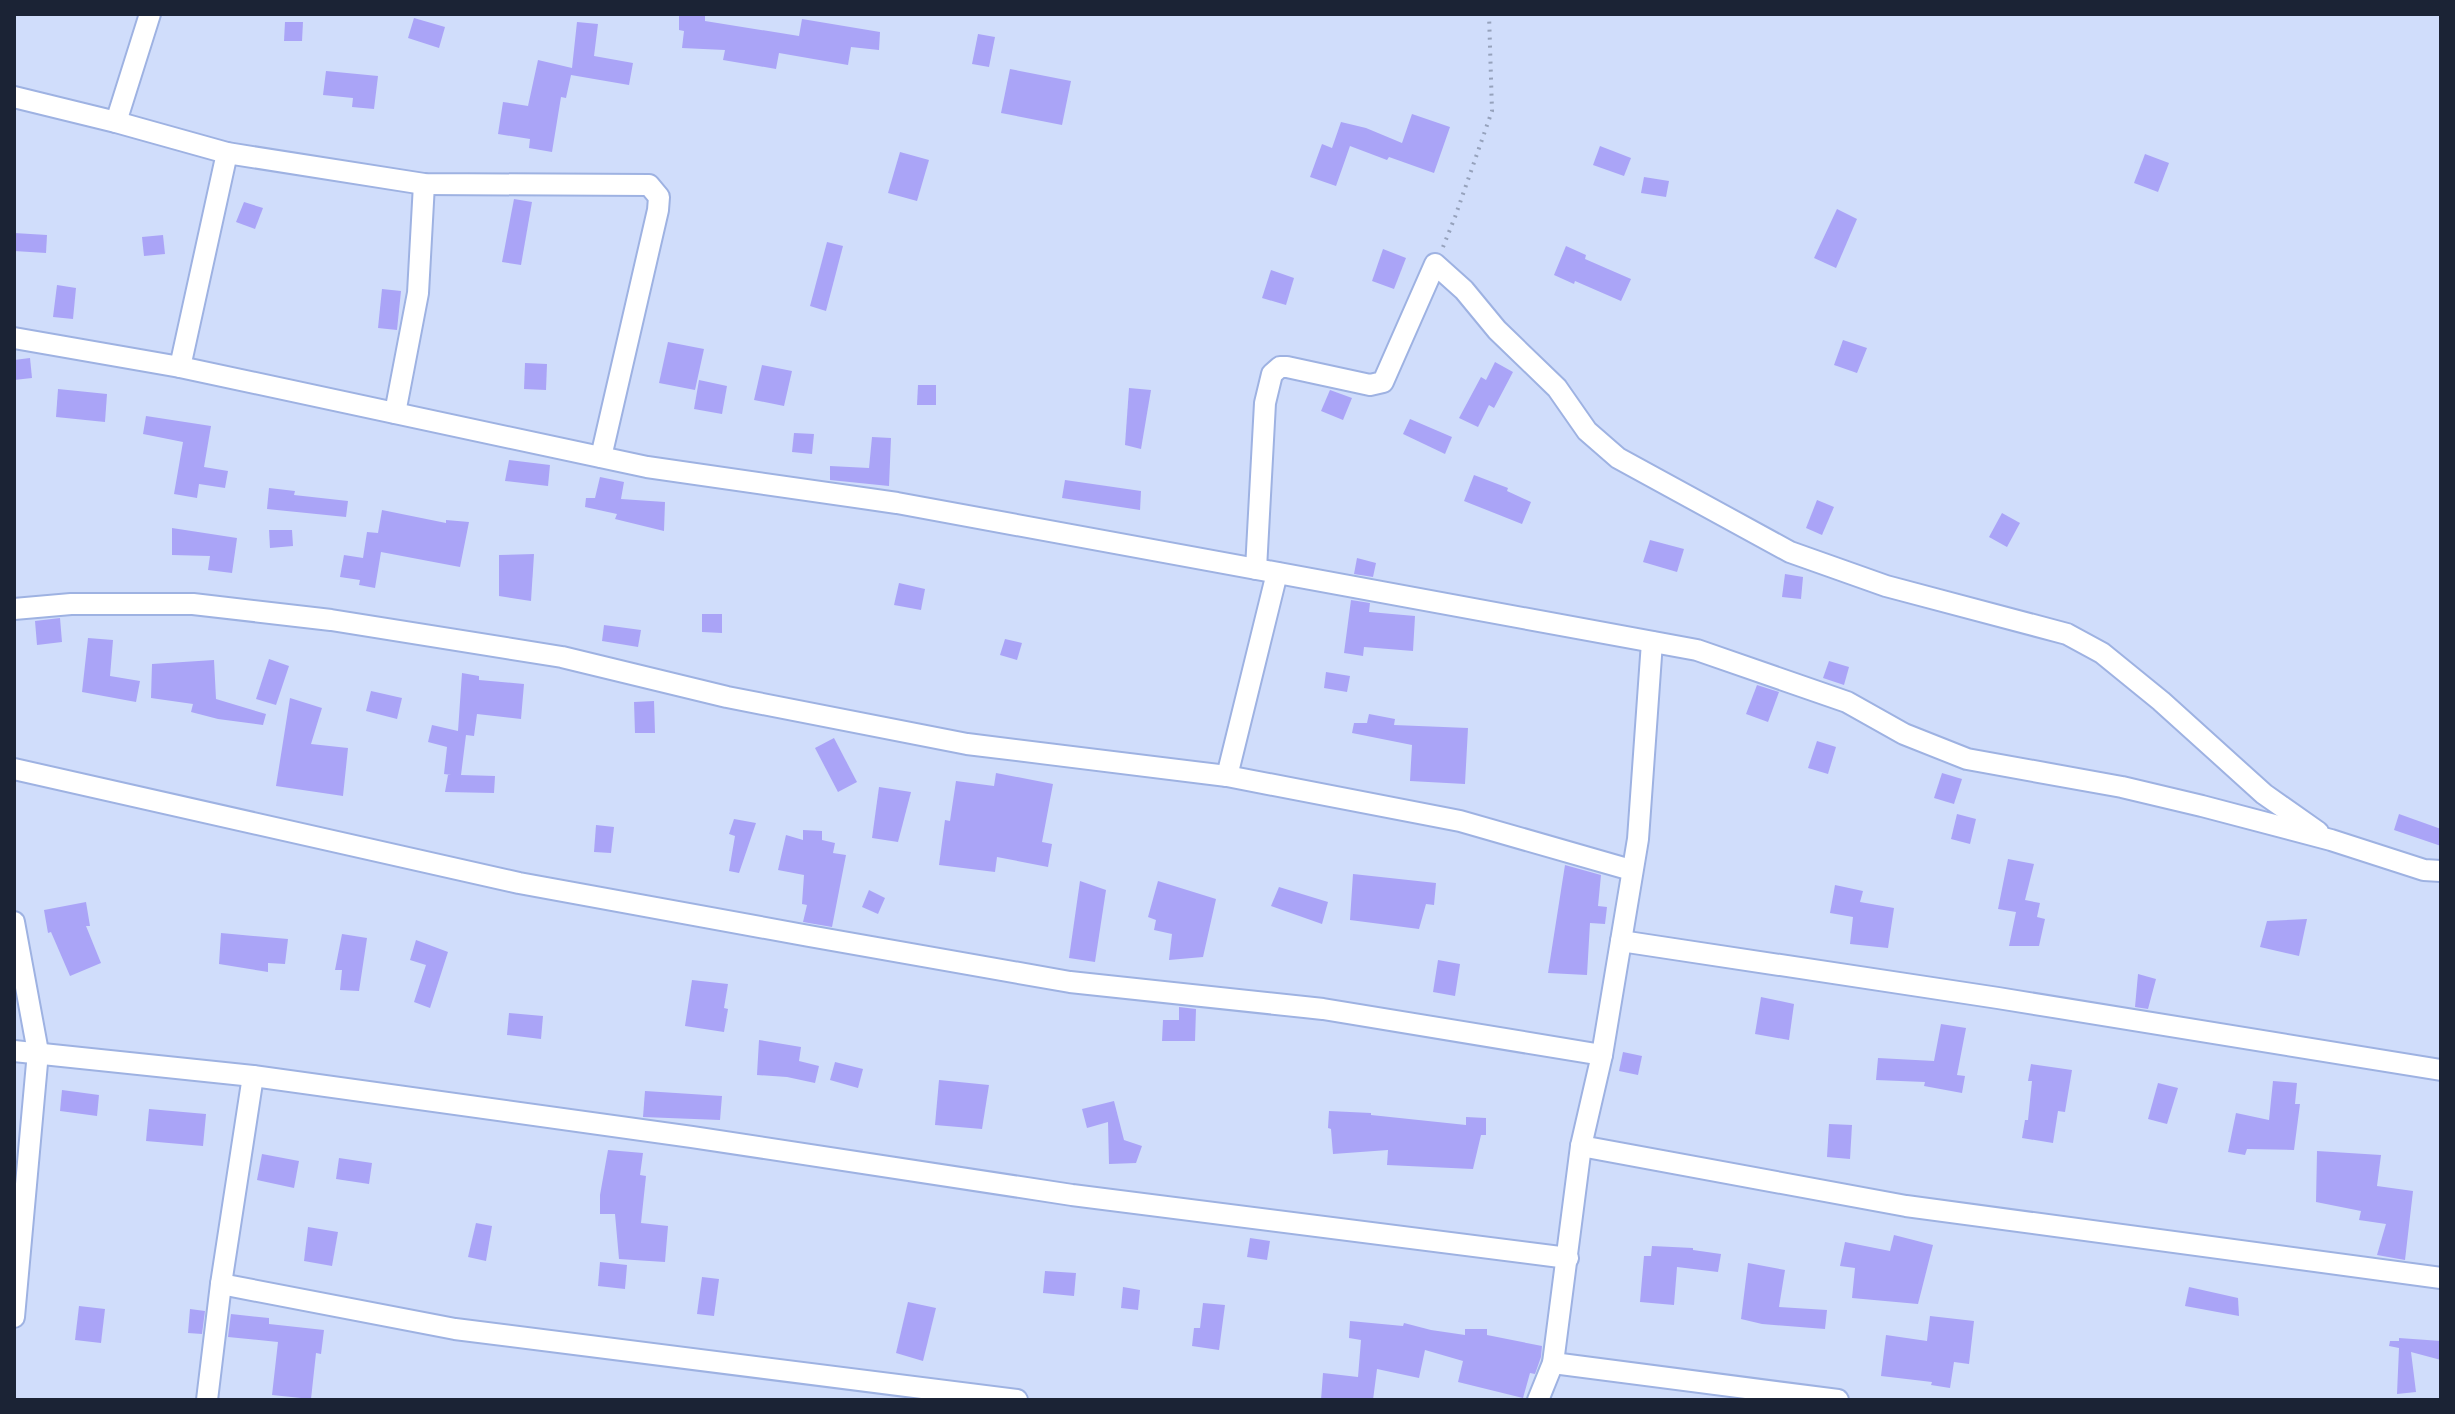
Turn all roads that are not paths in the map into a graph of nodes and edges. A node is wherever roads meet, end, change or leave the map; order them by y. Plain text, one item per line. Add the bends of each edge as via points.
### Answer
1 (150, 14) edge
2 (14, 97) edge
3 (116, 122) junction
4 (227, 153) junction
5 (424, 184) junction
6 (14, 338) edge
7 (180, 367) junction
8 (395, 413) junction
9 (601, 457) junction
10 (1256, 569) junction
11 (1277, 573) junction
12 (14, 609) edge
13 (1652, 642) junction
14 (14, 769) edge
15 (1227, 776) junction
16 (2331, 840) junction
17 (1631, 870) junction
18 (2441, 871) edge
19 (14, 922) edge
20 (1621, 941) junction
21 (14, 1051) edge
22 (38, 1052) junction
23 (1602, 1055) junction
24 (2441, 1070) edge
25 (253, 1076) junction
26 (1581, 1146) junction
27 (1568, 1258) junction
28 (2441, 1278) edge
29 (221, 1284) junction
30 (14, 1317) edge
31 (1553, 1363) junction
32 (207, 1400) edge
33 (1017, 1400) edge
34 (1538, 1400) edge
35 (1838, 1400) edge

1 - 3 street
2 - 3 street
3 - 4 street
4 - 5 street
4 - 7 street
5 - 8 street via 418,293
5 - 9 street via 649,185 659,197
6 - 7 street
7 - 8 street
8 - 9 street
9 - 10 street via 897,503
10 - 11 street
10 - 16 street via 1265,403 1272,374 1287,367 1370,385 1383,382 1435,264 1557,388 1587,431 1618,458 1790,552 1886,586 2067,634 2102,653 2264,794
11 - 13 street
11 - 15 street
12 - 15 street via 193,604 331,620 562,657 727,697 967,744
13 - 16 street via 1697,650 1847,702 1904,734 1967,759 2122,787
13 - 17 street via 1638,839
14 - 23 street via 519,883 824,939 1070,982 1323,1009
15 - 17 street via 1460,821
16 - 18 street
17 - 20 street
19 - 22 street
20 - 23 street
20 - 24 street
21 - 22 street
22 - 25 street
22 - 30 street
23 - 26 street
25 - 27 street via 1072,1195
25 - 29 street
26 - 27 street
26 - 28 street via 1906,1206
27 - 31 street
29 - 32 street
29 - 33 street via 455,1329
31 - 34 street
31 - 35 street

